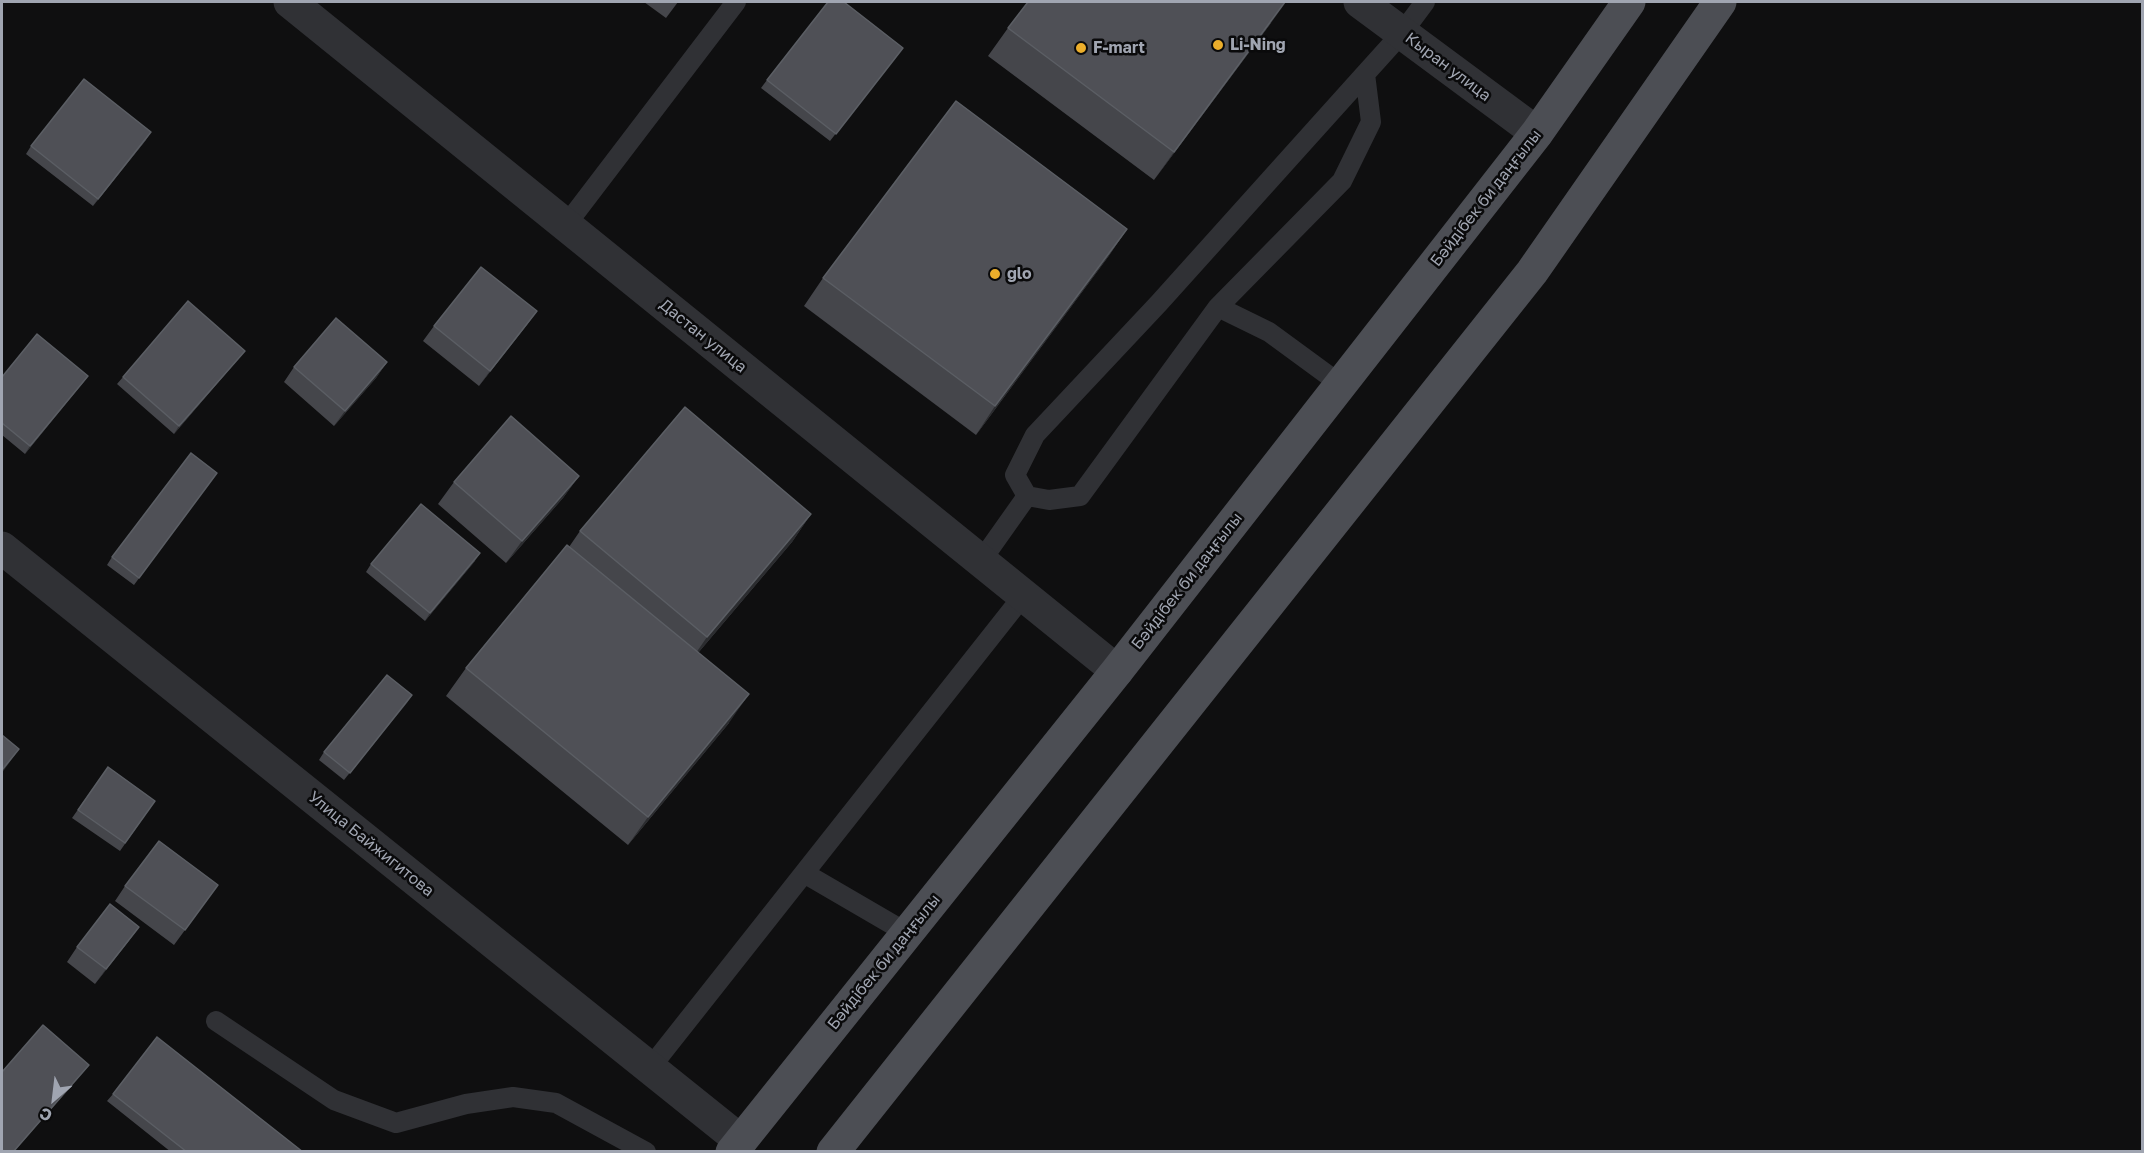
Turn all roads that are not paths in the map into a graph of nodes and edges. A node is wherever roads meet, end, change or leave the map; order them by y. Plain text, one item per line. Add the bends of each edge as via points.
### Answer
1 (290, 2) edge
2 (736, 2) edge
3 (1360, 2) edge
4 (1425, 2) edge
5 (1629, 2) edge
6 (1720, 2) edge
7 (1402, 33) junction
8 (1365, 74) junction
9 (1537, 134) junction
10 (566, 225) junction
11 (1218, 307) junction
12 (1340, 384) junction
13 (1027, 496) junction
14 (2, 548) edge
15 (981, 561) junction
16 (1023, 596) junction
17 (1117, 671) junction
18 (804, 873) junction
19 (907, 933) junction
20 (216, 1020) dead end
21 (650, 1068) junction
22 (737, 1146) edge
23 (646, 1152) edge
24 (833, 1152) edge

1 - 10 street, Дастан улица
2 - 10 lane
3 - 7 street, Кыран улица
4 - 7 lane
5 - 9 main road, Бәйдібек би даңғылы
6 - 24 main road via 1532,272
7 - 8 lane
7 - 9 street, Кыран улица
8 - 11 lane via 1371,122 1342,181
8 - 13 lane via 1035,435 1015,475
9 - 12 main road, Бәйдібек би даңғылы
10 - 15 street, Дастан улица
11 - 12 lane via 1269,332
11 - 13 lane via 1080,496 1049,500
12 - 17 main road, Бәйдібек би даңғылы
13 - 15 lane
14 - 21 street, Улица Байжигитова
15 - 16 street, Дастан улица
16 - 17 street, Дастан улица
16 - 18 lane
17 - 19 main road, Бәйдібек би даңғылы
18 - 19 lane
18 - 21 lane
19 - 22 main road, Бәйдібек би даңғылы
20 - 23 lane via 334,1100 396,1123 466,1104 513,1097 556,1103
21 - 22 street, Улица Байжигитова

